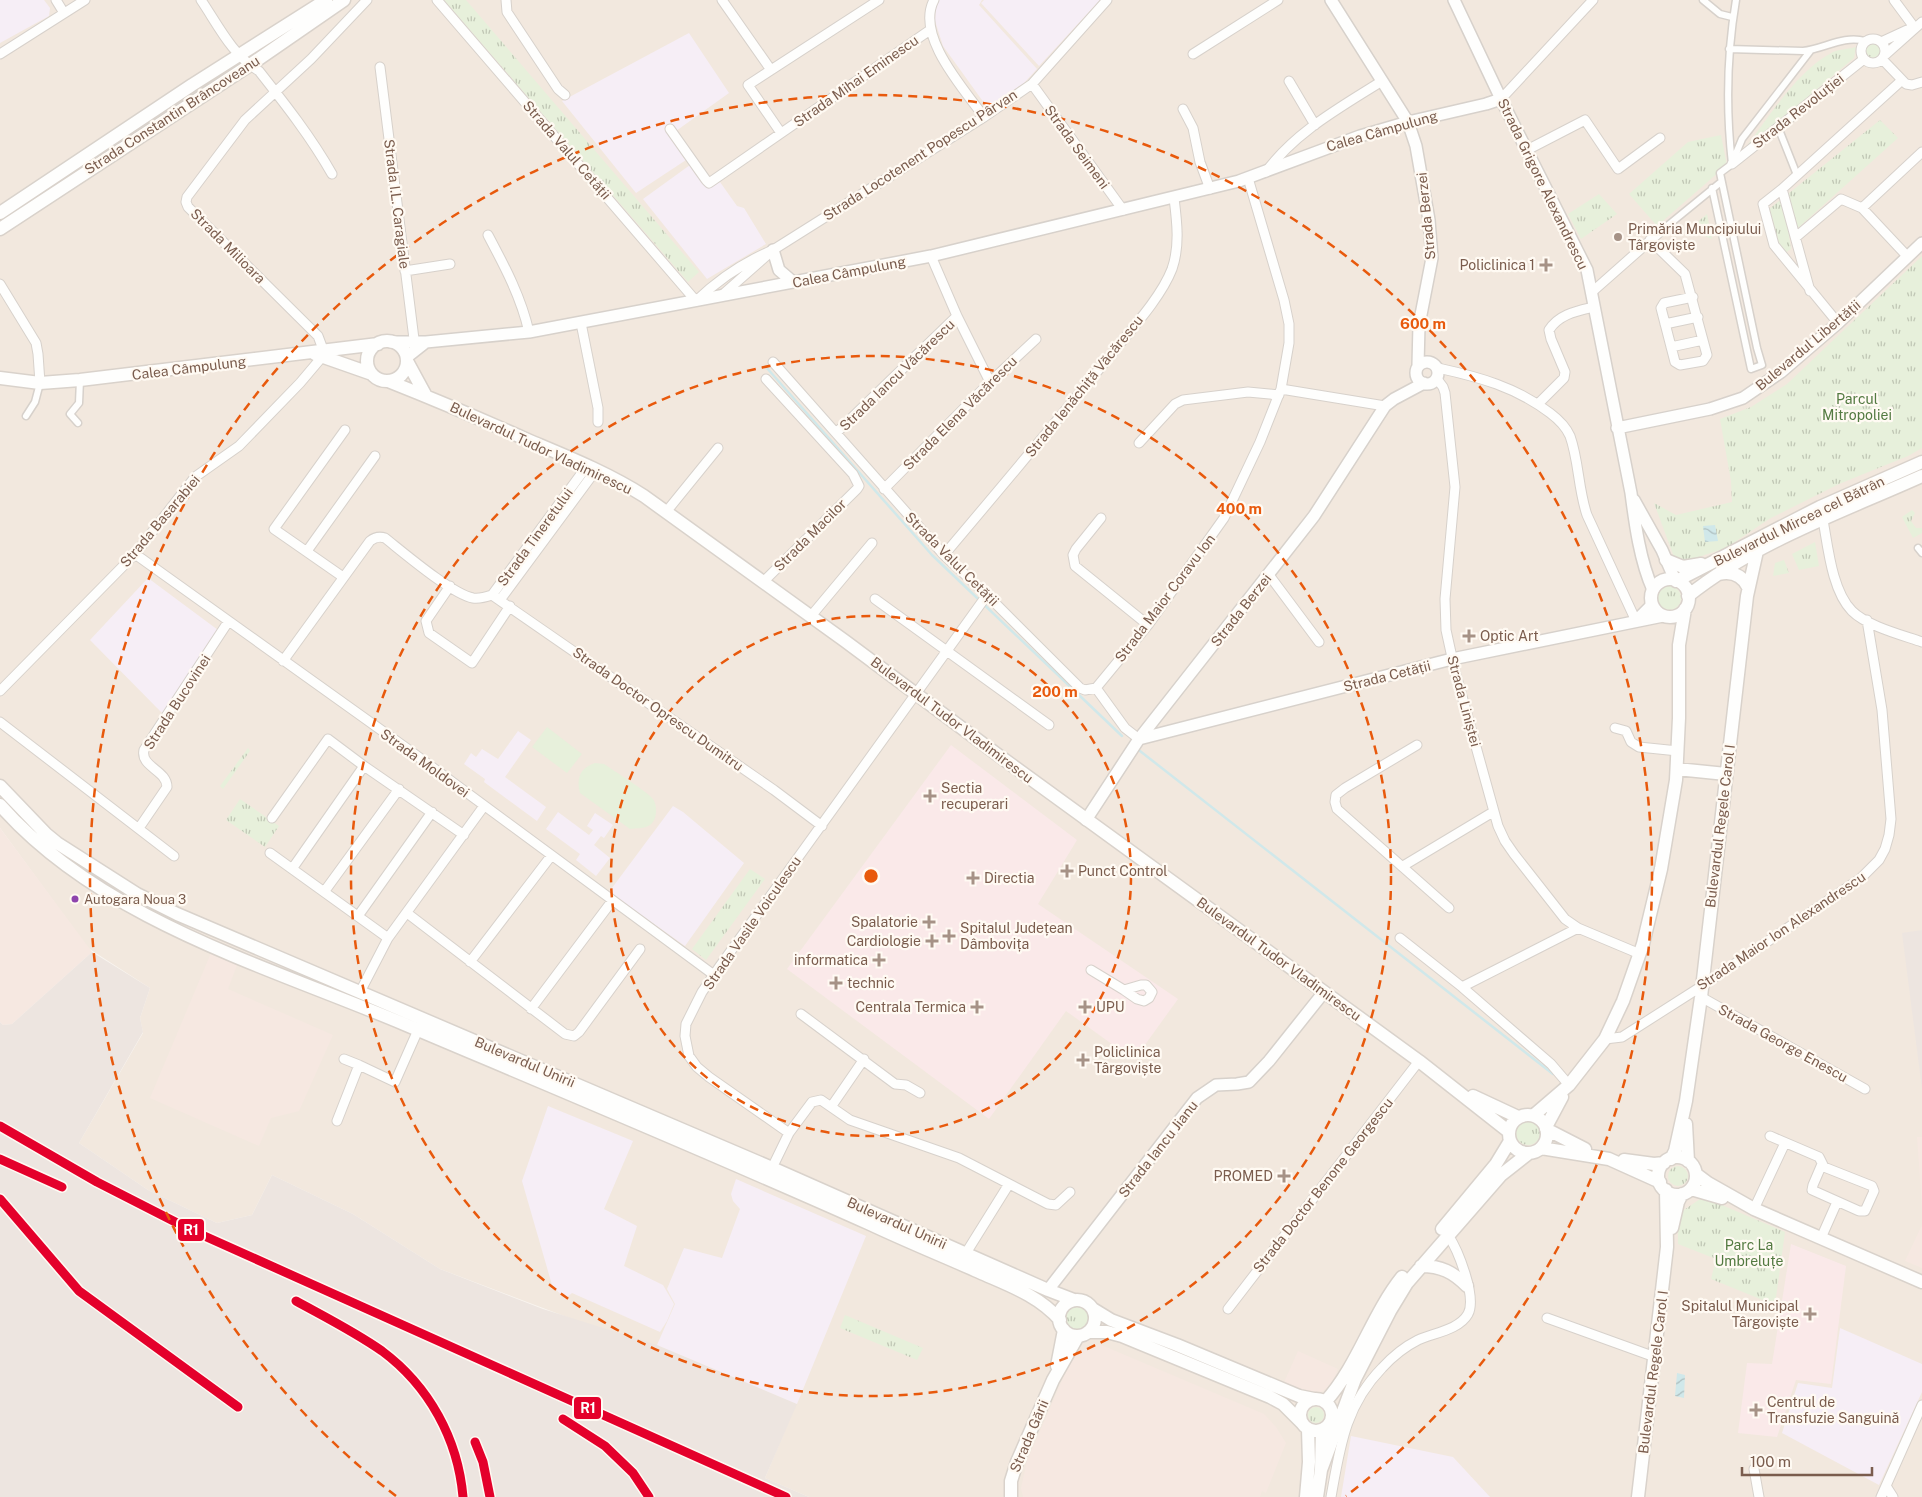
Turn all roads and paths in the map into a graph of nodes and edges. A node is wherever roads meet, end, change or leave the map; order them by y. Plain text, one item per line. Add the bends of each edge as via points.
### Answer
1 (56, 0) edge
2 (85, 0) edge
3 (201, 0) edge
4 (326, 0) edge
5 (344, 0) edge
6 (366, 0) edge
7 (437, 0) edge
8 (506, 0) edge
9 (722, 0) edge
10 (879, 0) edge
11 (1107, 0) edge
12 (1278, 0) edge
13 (1331, 0) edge
14 (1454, 0) edge
15 (1593, 0) edge
16 (1703, 0) edge
17 (1736, 0) edge
18 (1894, 0) edge
19 (930, 1) edge
20 (64, 13) junction
21 (1732, 17) junction
22 (1918, 24) edge
23 (930, 30) junction
24 (1865, 41) junction
25 (1881, 42) junction
26 (1729, 49) junction
27 (1811, 50) junction
28 (0, 54) edge
29 (239, 54) junction
30 (1193, 54) dead end
31 (1864, 59) junction
32 (1882, 59) junction
33 (250, 65) junction
34 (380, 67) dead end
35 (771, 70) junction
36 (1382, 80) junction
37 (1290, 81) dead end
38 (1899, 82) junction
39 (1922, 82) edge
40 (1032, 84) junction
41 (276, 92) junction
42 (565, 95) dead end
43 (1500, 99) junction
44 (1184, 109) dead end
45 (984, 117) junction
46 (1408, 122) junction
47 (1315, 125) junction
48 (1778, 127) junction
49 (670, 129) dead end
50 (781, 133) junction
51 (1660, 138) dead end
52 (1527, 150) junction
53 (1922, 152) edge
54 (76, 162) junction
55 (1732, 164) junction
56 (1266, 172) junction
57 (84, 174) junction
58 (332, 174) dead end
59 (1797, 175) junction
60 (1248, 178) junction
61 (1721, 182) junction
62 (1712, 188) junction
63 (1210, 189) junction
64 (1782, 189) junction
65 (1174, 198) junction
66 (1862, 208) junction
67 (1123, 210) junction
68 (0, 213) edge
69 (0, 229) edge
70 (1660, 231) joint
71 (488, 235) dead end
72 (1796, 237) junction
73 (1650, 240) junction
74 (1922, 243) edge
75 (773, 250) junction
76 (931, 256) junction
77 (1908, 257) junction
78 (450, 264) dead end
79 (405, 270) junction
80 (793, 282) junction
81 (0, 284) edge
82 (1810, 291) junction
83 (1592, 292) junction
84 (720, 296) junction
85 (1693, 297) junction
86 (696, 301) junction
87 (1594, 307) junction
88 (957, 316) junction
89 (1698, 316) junction
90 (581, 323) junction
91 (1838, 323) junction
92 (1665, 324) junction
93 (529, 332) junction
94 (1036, 339) dead end
95 (1419, 340) junction
96 (1703, 340) junction
97 (378, 344) junction
98 (1671, 347) junction
99 (414, 350) junction
100 (320, 354) junction
101 (774, 362) dead end
102 (1436, 372) junction
103 (372, 374) junction
104 (1419, 374) junction
105 (0, 378) edge
106 (766, 379) dead end
107 (80, 380) junction
108 (388, 381) junction
109 (40, 382) junction
110 (990, 382) junction
111 (1280, 392) junction
112 (426, 396) junction
113 (1389, 403) junction
114 (1538, 404) junction
115 (26, 416) dead end
116 (598, 422) dead end
117 (78, 423) dead end
118 (1617, 428) junction
119 (344, 430) dead end
120 (836, 433) junction
121 (1139, 443) dead end
122 (718, 448) dead end
123 (375, 456) dead end
124 (1922, 462) edge
125 (591, 468) junction
126 (1922, 476) edge
127 (884, 489) junction
128 (1631, 493) junction
129 (666, 512) junction
130 (1101, 518) dead end
131 (1823, 520) junction
132 (872, 543) dead end
133 (307, 551) junction
134 (1757, 551) junction
135 (135, 554) junction
136 (944, 555) junction
137 (1666, 560) junction
138 (1715, 561) junction
139 (1269, 575) junction
140 (343, 577) junction
141 (1712, 577) junction
142 (1675, 581) junction
143 (763, 582) junction
144 (450, 586) junction
145 (1748, 587) junction
146 (1653, 590) junction
147 (987, 595) junction
148 (1688, 596) junction
149 (496, 598) junction
150 (875, 599) dead end
151 (1652, 605) junction
152 (510, 606) junction
153 (1685, 609) junction
154 (811, 616) junction
155 (1665, 616) junction
156 (1866, 620) junction
157 (1636, 621) junction
158 (228, 622) junction
159 (1148, 625) junction
160 (1319, 642) dead end
161 (1922, 642) edge
162 (1679, 645) junction
163 (948, 650) junction
164 (1452, 659) junction
165 (283, 661) junction
166 (1096, 688) junction
167 (0, 691) edge
168 (916, 694) junction
169 (0, 722) edge
170 (1049, 725) dead end
171 (1615, 728) dead end
172 (1139, 739) junction
173 (1417, 745) dead end
174 (1678, 752) junction
175 (364, 766) junction
176 (1677, 769) junction
177 (1726, 774) junction
178 (0, 786) edge
179 (398, 789) junction
180 (0, 805) edge
181 (484, 806) junction
182 (432, 812) junction
183 (1493, 812) junction
184 (272, 818) dead end
185 (1086, 820) junction
186 (822, 826) junction
187 (139, 828) junction
188 (464, 835) junction
189 (270, 853) dead end
190 (174, 856) dead end
191 (552, 856) junction
192 (1403, 866) junction
193 (292, 869) junction
194 (324, 892) junction
195 (612, 901) junction
196 (1449, 908) dead end
197 (407, 913) junction
198 (358, 916) junction
199 (185, 918) junction
200 (1578, 928) junction
201 (179, 930) junction
202 (222, 934) junction
203 (388, 938) junction
204 (1400, 938) dead end
205 (217, 947) junction
206 (640, 949) dead end
207 (1640, 954) junction
208 (470, 962) junction
209 (1091, 970) dead end
210 (714, 975) junction
211 (1462, 987) junction
212 (1124, 990) dead end
213 (1701, 991) junction
214 (1324, 992) junction
215 (357, 998) junction
216 (531, 1009) junction
217 (801, 1014) dead end
218 (421, 1024) junction
219 (1605, 1039) junction
220 (344, 1059) dead end
221 (864, 1060) junction
222 (1418, 1061) junction
223 (359, 1065) junction
224 (1569, 1086) junction
225 (1865, 1089) dead end
226 (920, 1093) dead end
227 (1686, 1101) junction
228 (831, 1108) junction
229 (1488, 1110) junction
230 (1534, 1116) junction
231 (1518, 1117) junction
232 (338, 1121) dead end
233 (1546, 1128) junction
234 (789, 1133) junction
235 (1509, 1136) junction
236 (1770, 1136) dead end
237 (1785, 1143) junction
238 (1541, 1148) junction
239 (1529, 1153) junction
240 (1604, 1157) junction
241 (1500, 1158) junction
242 (1668, 1161) junction
243 (1688, 1161) junction
244 (1822, 1164) junction
245 (1505, 1170) junction
246 (769, 1173) junction
247 (1696, 1174) junction
248 (1009, 1184) junction
249 (1663, 1186) junction
250 (1070, 1192) dead end
251 (1686, 1192) junction
252 (1837, 1202) junction
253 (1752, 1208) junction
254 (1448, 1234) junction
255 (1821, 1238) junction
256 (1667, 1247) junction
257 (963, 1258) junction
258 (1422, 1266) junction
259 (1922, 1282) edge
260 (1467, 1286) junction
261 (1048, 1290) junction
262 (1074, 1300) junction
263 (1093, 1309) junction
264 (1228, 1309) dead end
265 (1547, 1318) dead end
266 (1062, 1325) junction
267 (1083, 1334) junction
268 (1655, 1356) junction
269 (1054, 1377) junction
270 (1355, 1379) junction
271 (1324, 1405) junction
272 (1922, 1405) edge
273 (1305, 1426) junction
274 (1322, 1430) junction
275 (1754, 1469) dead end
276 (1315, 1470) junction
277 (1886, 1486) junction
278 (1012, 1497) edge
279 (1306, 1497) edge
280 (1317, 1497) edge
281 (1331, 1497) edge
282 (1638, 1497) edge
283 (1759, 1497) edge
284 (1881, 1497) edge
285 (1893, 1497) edge

1 - 20 street
2 - 20 street
3 - 29 street
4 - 29 main road, Strada Constantin Brâncoveanu
5 - 33 main road, Strada Constantin Brâncoveanu
6 - 41 street, Strada Milioara
7 - 86 street, Strada Valul Cetății
8 - 42 street via 507,12
9 - 35 street
10 - 35 street
11 - 40 street, Strada Locotenent Popescu Pârvan
12 - 30 street
13 - 36 street, Strada Berzei
14 - 43 street, Strada Grigore Alexandrescu
15 - 43 street
16 - 21 street via 1720,14
17 - 21 street
18 - 22 street
19 - 23 street
20 - 28 street
21 - 26 street
22 - 25 street
22 - 32 street
23 - 45 street via 937,49
23 - 50 street, Strada Mihai Eminescu
24 - 25 street via 1872,38
24 - 27 street via 1838,41
24 - 31 street via 1860,50
25 - 32 street via 1885,49
26 - 27 street
26 - 55 street
27 - 55 street via 1742,139
29 - 33 street
29 - 54 main road, Strada Constantin Brâncoveanu
31 - 32 street via 1870,63
31 - 48 street, Strada Revoluției
32 - 38 street
33 - 41 street
33 - 57 main road, Strada Constantin Brâncoveanu
34 - 79 street, Strada I.L. Caragiale
35 - 50 street via 748,85
36 - 46 street, Strada Berzei
36 - 47 street, Calea Câmpulung
37 - 47 street
38 - 39 street via 1912,85
38 - 59 street
40 - 45 street, Strada Locotenent Popescu Pârvan
40 - 67 street, Strada Seimeni
41 - 58 street
41 - 100 street, Strada Milioara via 237,130 186,202 318,336
43 - 46 street, Calea Câmpulung
43 - 52 street, Strada Grigore Alexandrescu
44 - 63 street via 1193,128
45 - 75 street, Strada Locotenent Popescu Pârvan
46 - 56 street, Calea Câmpulung via 1311,153
46 - 95 street, Strada Berzei via 1420,162 1432,247
47 - 56 street, Calea Câmpulung via 1286,148
48 - 55 street, Strada Revoluției
48 - 59 street
49 - 50 street, Strada Mihai Eminescu via 709,182
51 - 52 street via 1618,169 1585,120
52 - 83 street, Strada Grigore Alexandrescu via 1587,270
53 - 66 street
54 - 57 main road
54 - 68 main road, Strada Constantin Brâncoveanu
55 - 61 street via 1720,173
56 - 60 street, Calea Câmpulung
57 - 69 main road, Strada Constantin Brâncoveanu
59 - 64 street
60 - 63 street, Calea Câmpulung
60 - 111 street, Strada Maior Coravu Ion via 1289,324
61 - 62 street
61 - 62 street via 1762,365 1751,369
62 - 70 street
63 - 65 street, Calea Câmpulung
64 - 72 street
64 - 82 street via 1763,204 1774,245
65 - 67 street, Calea Câmpulung
65 - 136 street, Strada Ienăchiță Văcărescu via 1178,229 1176,253 1163,285 1139,320
66 - 72 street via 1841,199
66 - 77 street
67 - 76 street, Calea Câmpulung
70 - 73 street
71 - 93 street via 521,300
72 - 82 street
73 - 83 street
73 - 85 street via 1682,270 1688,278
74 - 77 street, Bulevardul Libertății
75 - 80 street via 779,270
75 - 84 street, Strada Locotenent Popescu Pârvan
75 - 86 street via 728,274
76 - 80 street, Calea Câmpulung
76 - 88 street
77 - 91 street, Bulevardul Libertății
78 - 79 street
79 - 99 street, Strada I.L. Caragiale
80 - 84 street, Calea Câmpulung
81 - 109 street via 36,343
82 - 91 street
83 - 87 street, Strada Grigore Alexandrescu
84 - 86 street, Calea Câmpulung
85 - 89 street
85 - 92 street via 1664,303 1661,308
86 - 90 street, Calea Câmpulung
87 - 114 street via 1567,314 1554,322 1549,330 1565,372 1564,378
87 - 118 street, Strada Grigore Alexandrescu
88 - 110 street
88 - 120 street, Strada Iancu Văcărescu
89 - 92 street
89 - 96 street
90 - 93 street, Calea Câmpulung
90 - 116 street
91 - 118 street, Bulevardul Libertății via 1781,372 1743,398 1710,409
92 - 98 street
93 - 99 street, Calea Câmpulung
94 - 110 street, Strada Elena Văcărescu
95 - 102 street
95 - 104 street, Strada Berzei
96 - 98 street
96 - 98 street via 1707,354 1703,361 1680,365 1675,362
97 - 99 main road via 391,342
97 - 100 main road, Calea Câmpulung
97 - 103 main road via 368,358
99 - 108 main road via 403,374
99 - 112 main road
100 - 103 main road
100 - 107 main road, Calea Câmpulung
100 - 135 street, Strada Basarabiei via 300,383 239,446 194,477
101 - 120 street, Strada Valul Cetății
102 - 104 street via 1430,384
102 - 104 street via 1426,361
102 - 114 street via 1452,371 1484,379
102 - 164 street, Strada Liniștei via 1445,393 1454,472 1445,611
103 - 108 main road
104 - 113 street, Strada Berzei
105 - 109 main road, Calea Câmpulung
106 - 143 street, Strada Macilor via 858,482 857,489
107 - 109 main road, Calea Câmpulung
107 - 117 street via 79,403 70,414
108 - 112 main road, Bulevardul Tudor Vladimirescu
109 - 115 street
110 - 127 street, Strada Elena Văcărescu
111 - 113 street
111 - 121 street via 1248,392 1183,400 1175,404
111 - 159 street, Strada Maior Coravu Ion via 1224,518
112 - 125 main road, Bulevardul Tudor Vladimirescu
113 - 139 street, Strada Berzei via 1314,516
114 - 157 street via 1554,416 1570,436 1582,501
118 - 128 street, Strada Grigore Alexandrescu
119 - 133 street via 274,529
120 - 127 street, Strada Valul Cetății
122 - 129 street
123 - 133 street
124 - 138 main road, Bulevardul Mircea cel Bătrân via 1820,507
125 - 129 main road, Bulevardul Tudor Vladimirescu via 630,487
125 - 149 street, Strada Tineretului
126 - 131 main road, Bulevardul Mircea cel Bătrân
127 - 136 street, Strada Valul Cetății
128 - 137 street, Strada Grigore Alexandrescu
128 - 146 street, Strada Grigore Alexandrescu via 1636,528
129 - 143 main road, Bulevardul Tudor Vladimirescu
130 - 159 street via 1076,549 1073,555 1075,566
131 - 134 main road, Bulevardul Mircea cel Bătrân
131 - 156 street via 1830,561 1839,588 1852,611
132 - 154 street
133 - 140 street
134 - 141 main road, Bulevardul Mircea cel Bătrân
134 - 145 main road, Bulevardul Regele Carol I
135 - 158 street, Strada Moldovei
135 - 167 street, Strada Basarabiei
136 - 147 street, Strada Valul Cetății
137 - 138 main road via 1683,567
137 - 142 street, Strada Grigore Alexandrescu
138 - 142 main road, Bulevardul Mircea cel Bătrân
139 - 160 street
139 - 172 street, Strada Berzei
140 - 144 street, Strada Tineretului via 370,541 379,537 385,538
140 - 165 street, Strada Tineretului
141 - 145 main road via 1732,573 1742,578
141 - 148 main road, Bulevardul Mircea cel Bătrân
142 - 146 main road via 1662,582
142 - 148 main road via 1684,586
143 - 154 main road, Bulevardul Tudor Vladimirescu
144 - 149 street, Strada Tineretului via 467,597
144 - 152 street, Strada Tineretului via 426,621 429,633 472,663
145 - 177 main road, Bulevardul Regele Carol I
146 - 151 main road
147 - 163 street, Strada Vasile Voiculescu
147 - 166 street, Strada Valul Cetății via 1080,688
148 - 153 main road
149 - 152 street, Strada Doctor Oprescu Dumitru
150 - 163 street
151 - 155 main road
151 - 157 street
152 - 186 street, Strada Doctor Oprescu Dumitru
153 - 155 main road via 1677,616
153 - 162 main road
154 - 168 main road, Bulevardul Tudor Vladimirescu
155 - 157 street, Strada Cetății
155 - 162 main road
156 - 161 street
156 - 213 street, Strada Maior Ion Alexandrescu via 1888,765 1891,819 1885,849 1861,878
157 - 164 street, Strada Cetății
158 - 165 street, Strada Moldovei
158 - 187 street, Strada Bucovinei via 144,750 145,760 164,776 166,787
159 - 166 street, Strada Maior Coravu Ion
162 - 174 main road
163 - 168 street, Strada Vasile Voiculescu
163 - 170 street
164 - 172 street, Strada Cetății
164 - 183 street, Strada Liniștei
165 - 181 street, Strada Moldovei
166 - 172 street via 1125,728
168 - 185 main road, Bulevardul Tudor Vladimirescu
168 - 186 street, Strada Vasile Voiculescu
169 - 187 street
171 - 174 street via 1626,732 1638,748
172 - 185 street, Strada Berzei
173 - 192 street via 1345,788 1336,795 1335,802 1337,809
174 - 176 main road
175 - 179 street
175 - 184 street via 328,739
175 - 193 street
176 - 177 main road
176 - 207 main road via 1661,869
177 - 213 main road, Bulevardul Regele Carol I
178 - 199 main road, Bulevardul Unirii via 57,842 137,894
179 - 182 street
179 - 194 street
180 - 201 main road, Bulevardul Unirii via 52,854 108,894
181 - 188 street
181 - 191 street, Strada Moldovei
182 - 188 street
182 - 198 street
183 - 192 street
183 - 200 street, Strada Liniștei via 1514,854 1563,917
185 - 214 main road, Bulevardul Tudor Vladimirescu
186 - 210 street, Strada Vasile Voiculescu
187 - 190 street
188 - 197 street
189 - 193 street
191 - 195 street, Strada Moldovei
191 - 208 street
192 - 196 street
193 - 194 street
194 - 198 street
195 - 210 street, Strada Moldovei
195 - 216 street
197 - 203 street
197 - 208 street
198 - 203 street
199 - 201 main road
199 - 202 main road, Bulevardul Unirii
200 - 207 street, Strada Liniștei
200 - 211 street
201 - 205 main road, Bulevardul Unirii
202 - 205 main road
202 - 215 main road, Bulevardul Unirii
203 - 215 street
204 - 211 street
205 - 215 main road, Bulevardul Unirii
206 - 216 street via 574,1036 565,1034
207 - 219 main road
208 - 216 street
209 - 212 street
210 - 234 street, Strada Vasile Voiculescu via 686,1024 684,1036 689,1056 714,1081
211 - 224 street via 1551,1064
213 - 219 street, Strada Maior Ion Alexandrescu via 1622,1037
213 - 225 street, Strada George Enescu
213 - 227 main road, Bulevardul Regele Carol I
214 - 222 main road, Bulevardul Tudor Vladimirescu
214 - 261 street, Strada Iancu Jianu via 1249,1082 1216,1085 1197,1098
215 - 218 main road, Bulevardul Unirii
217 - 221 street
218 - 223 street via 395,1082
218 - 246 main road, Bulevardul Unirii
219 - 224 main road
220 - 223 street
221 - 226 street via 896,1084 906,1085
221 - 228 street
222 - 229 main road, Bulevardul Tudor Vladimirescu
222 - 264 street, Strada Doctor Benone Georgescu
223 - 232 street
224 - 230 main road
224 - 233 main road
227 - 242 main road, Bulevardul Regele Carol I via 1675,1151
227 - 243 main road, Bulevardul Regele Carol I
228 - 234 street via 821,1100 814,1100
228 - 248 street via 850,1120 959,1158
229 - 231 main road, Bulevardul Tudor Vladimirescu
229 - 235 main road, Bulevardul Tudor Vladimirescu
230 - 231 main road
230 - 233 main road
231 - 235 main road via 1511,1124
233 - 238 main road via 1546,1139
233 - 240 main road
234 - 246 street
235 - 239 main road via 1517,1150
235 - 241 main road
236 - 237 street
237 - 244 street via 1819,1157
237 - 253 street
238 - 239 main road
238 - 240 main road
239 - 245 main road
240 - 242 main road via 1654,1164
240 - 249 main road
241 - 245 street
241 - 271 main road via 1397,1282 1344,1378
242 - 243 main road via 1681,1158
242 - 249 main road via 1660,1171
243 - 247 main road
244 - 252 street via 1812,1190
244 - 252 street via 1874,1188 1867,1208 1862,1212
245 - 254 main road
246 - 257 main road, Bulevardul Unirii
247 - 251 main road via 1695,1182
247 - 253 main road
248 - 250 street via 1048,1204 1056,1205
248 - 257 street
249 - 251 main road via 1672,1194
249 - 256 main road, Bulevardul Regele Carol I
251 - 253 main road
251 - 256 main road, Bulevardul Regele Carol I via 1678,1202
252 - 255 street
253 - 255 main road
254 - 258 main road
254 - 260 street via 1458,1253
255 - 259 main road
256 - 268 main road, Bulevardul Regele Carol I
257 - 261 main road, Bulevardul Unirii
257 - 266 main road, Bulevardul Unirii via 1044,1304
258 - 260 main road via 1448,1270
258 - 270 main road via 1390,1310
260 - 281 street via 1470,1306 1463,1320 1405,1348 1378,1372 1363,1391 1344,1432
261 - 262 main road, Bulevardul Unirii
262 - 263 main road via 1086,1302
262 - 266 main road via 1062,1308
263 - 267 main road via 1095,1321
263 - 271 main road
265 - 268 street
266 - 267 main road via 1070,1334
266 - 269 main road, Strada Gării
267 - 269 main road, Strada Gării
267 - 273 main road via 1107,1332 1122,1336 1244,1385 1281,1402
268 - 282 main road, Bulevardul Regele Carol I
269 - 278 main road, Strada Gării via 1013,1471
270 - 271 main road
270 - 276 main road
271 - 273 main road via 1306,1403 1300,1416
271 - 274 main road via 1329,1423
272 - 277 street
273 - 274 main road via 1314,1431
273 - 276 main road
274 - 276 main road
275 - 283 street
276 - 279 main road
276 - 280 main road
277 - 284 street
277 - 285 street

